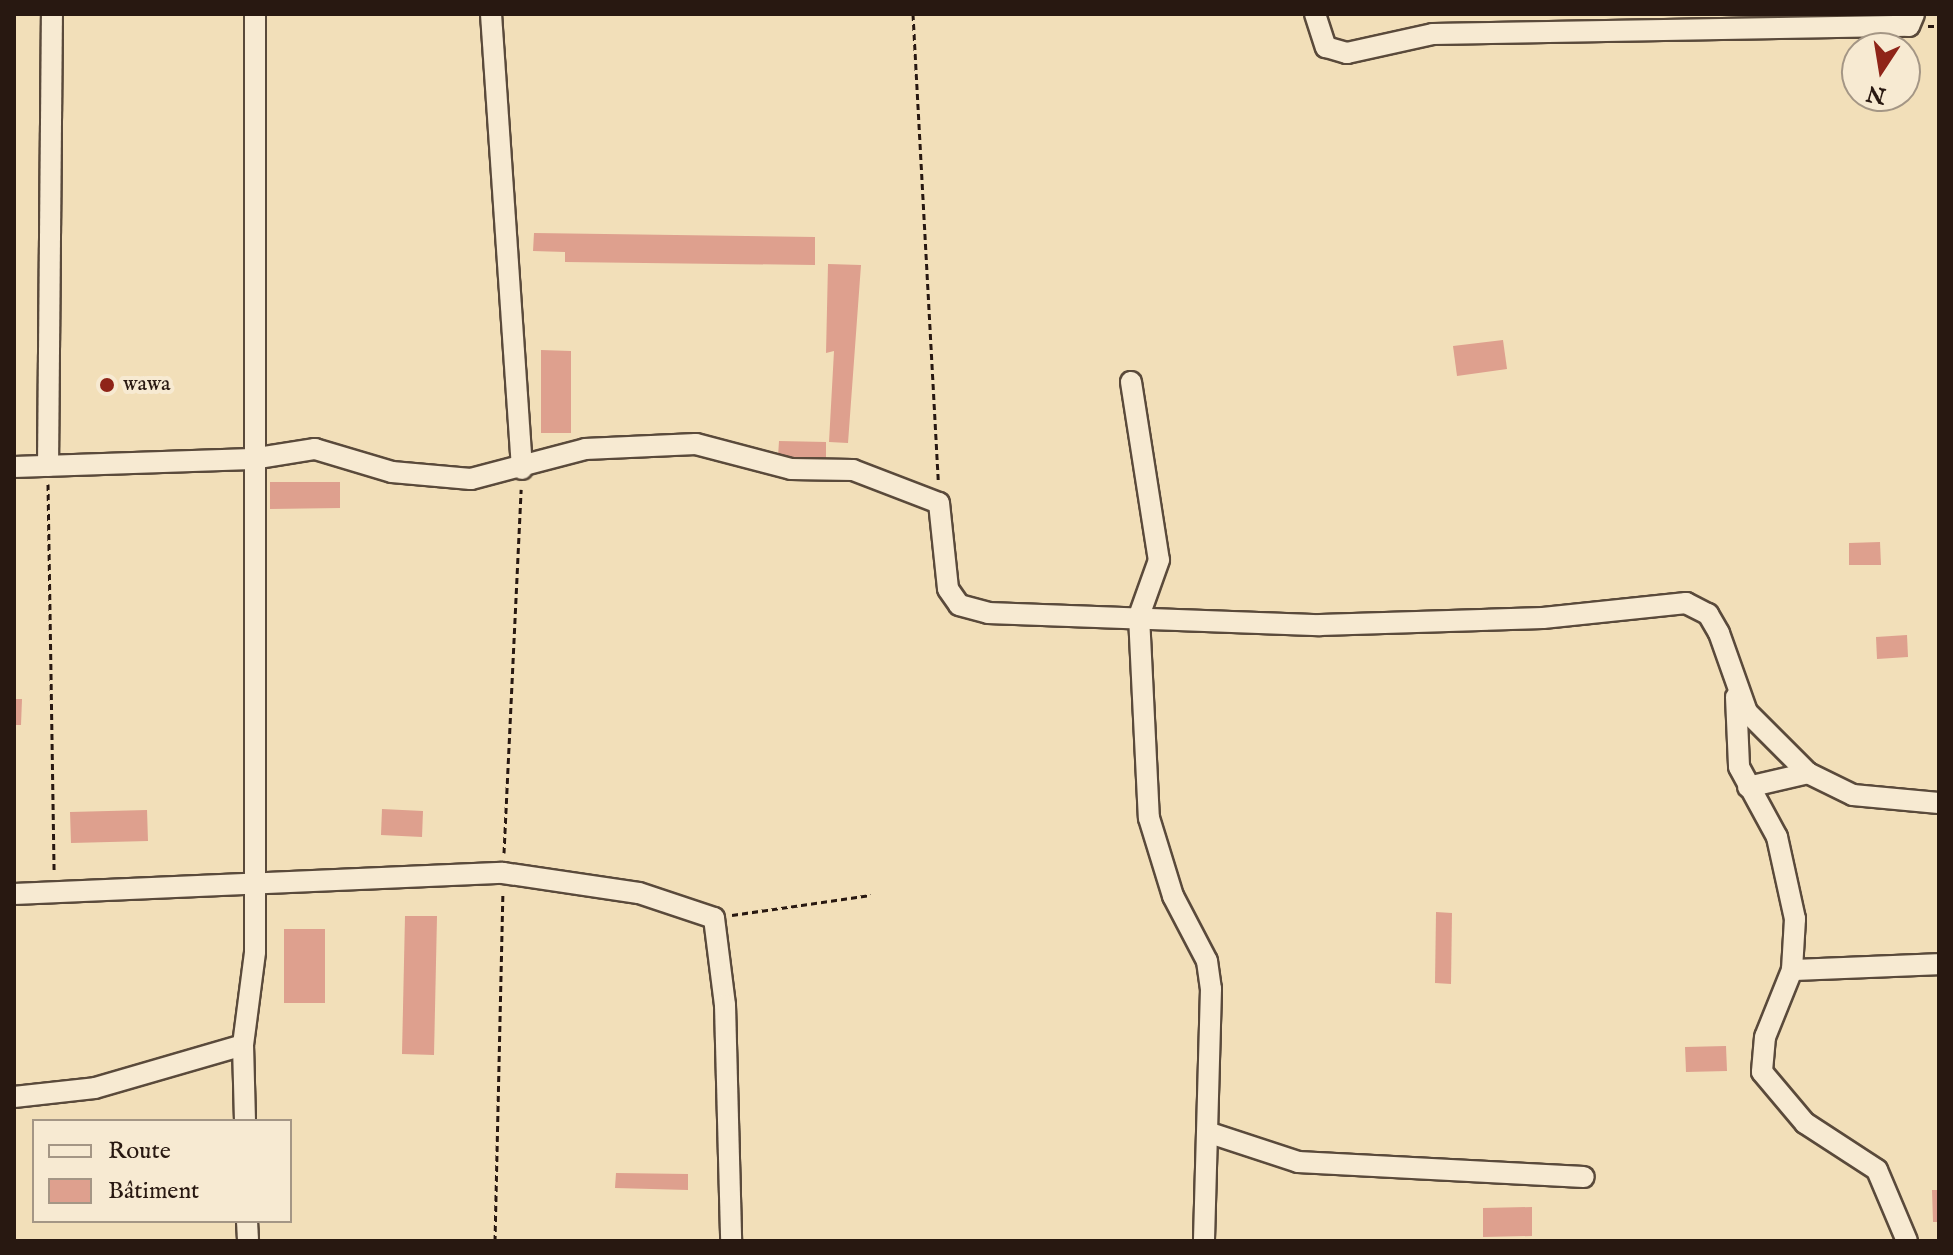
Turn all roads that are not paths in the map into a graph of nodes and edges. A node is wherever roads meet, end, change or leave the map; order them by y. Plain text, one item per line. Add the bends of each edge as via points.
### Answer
1 (52, 14) edge
2 (255, 14) edge
3 (491, 14) edge
4 (1315, 14) edge
5 (1914, 14) edge
6 (1131, 382) dead end
7 (252, 459) junction
8 (48, 466) junction
9 (14, 467) edge
10 (522, 469) junction
11 (1139, 616) junction
12 (1736, 697) junction
13 (1808, 773) junction
14 (1748, 787) junction
15 (1939, 803) edge
16 (254, 881) junction
17 (14, 894) edge
18 (1939, 964) edge
19 (1792, 970) junction
20 (243, 1045) junction
21 (14, 1097) edge
22 (245, 1119) edge
23 (1210, 1133) junction
24 (1584, 1177) dead end
25 (731, 1241) edge
26 (1204, 1241) edge
27 (1907, 1241) edge

1 - 8 street
2 - 7 street
3 - 10 street
4 - 5 street via 1326,47 1347,53 1433,34 1909,26
6 - 11 street via 1159,560
7 - 8 street
7 - 10 street via 315,449 446,480
7 - 16 street
8 - 9 street
10 - 11 street via 585,449 696,444 791,469 853,470 939,503 944,571 959,605 988,613
11 - 12 street via 1320,625 1485,621 1672,601 1708,614
11 - 23 street via 1149,818 1173,896 1207,961
12 - 13 street
12 - 14 street via 1735,745
13 - 14 street
13 - 15 street via 1862,798
14 - 19 street via 1783,858 1795,919
16 - 17 street
16 - 20 street via 255,952
16 - 25 street via 503,873 639,893 714,918 725,1005
18 - 19 street
19 - 27 street via 1765,1037 1765,1082 1805,1123 1877,1170
20 - 21 street via 95,1088
20 - 22 street
23 - 24 street via 1298,1162
23 - 26 street

